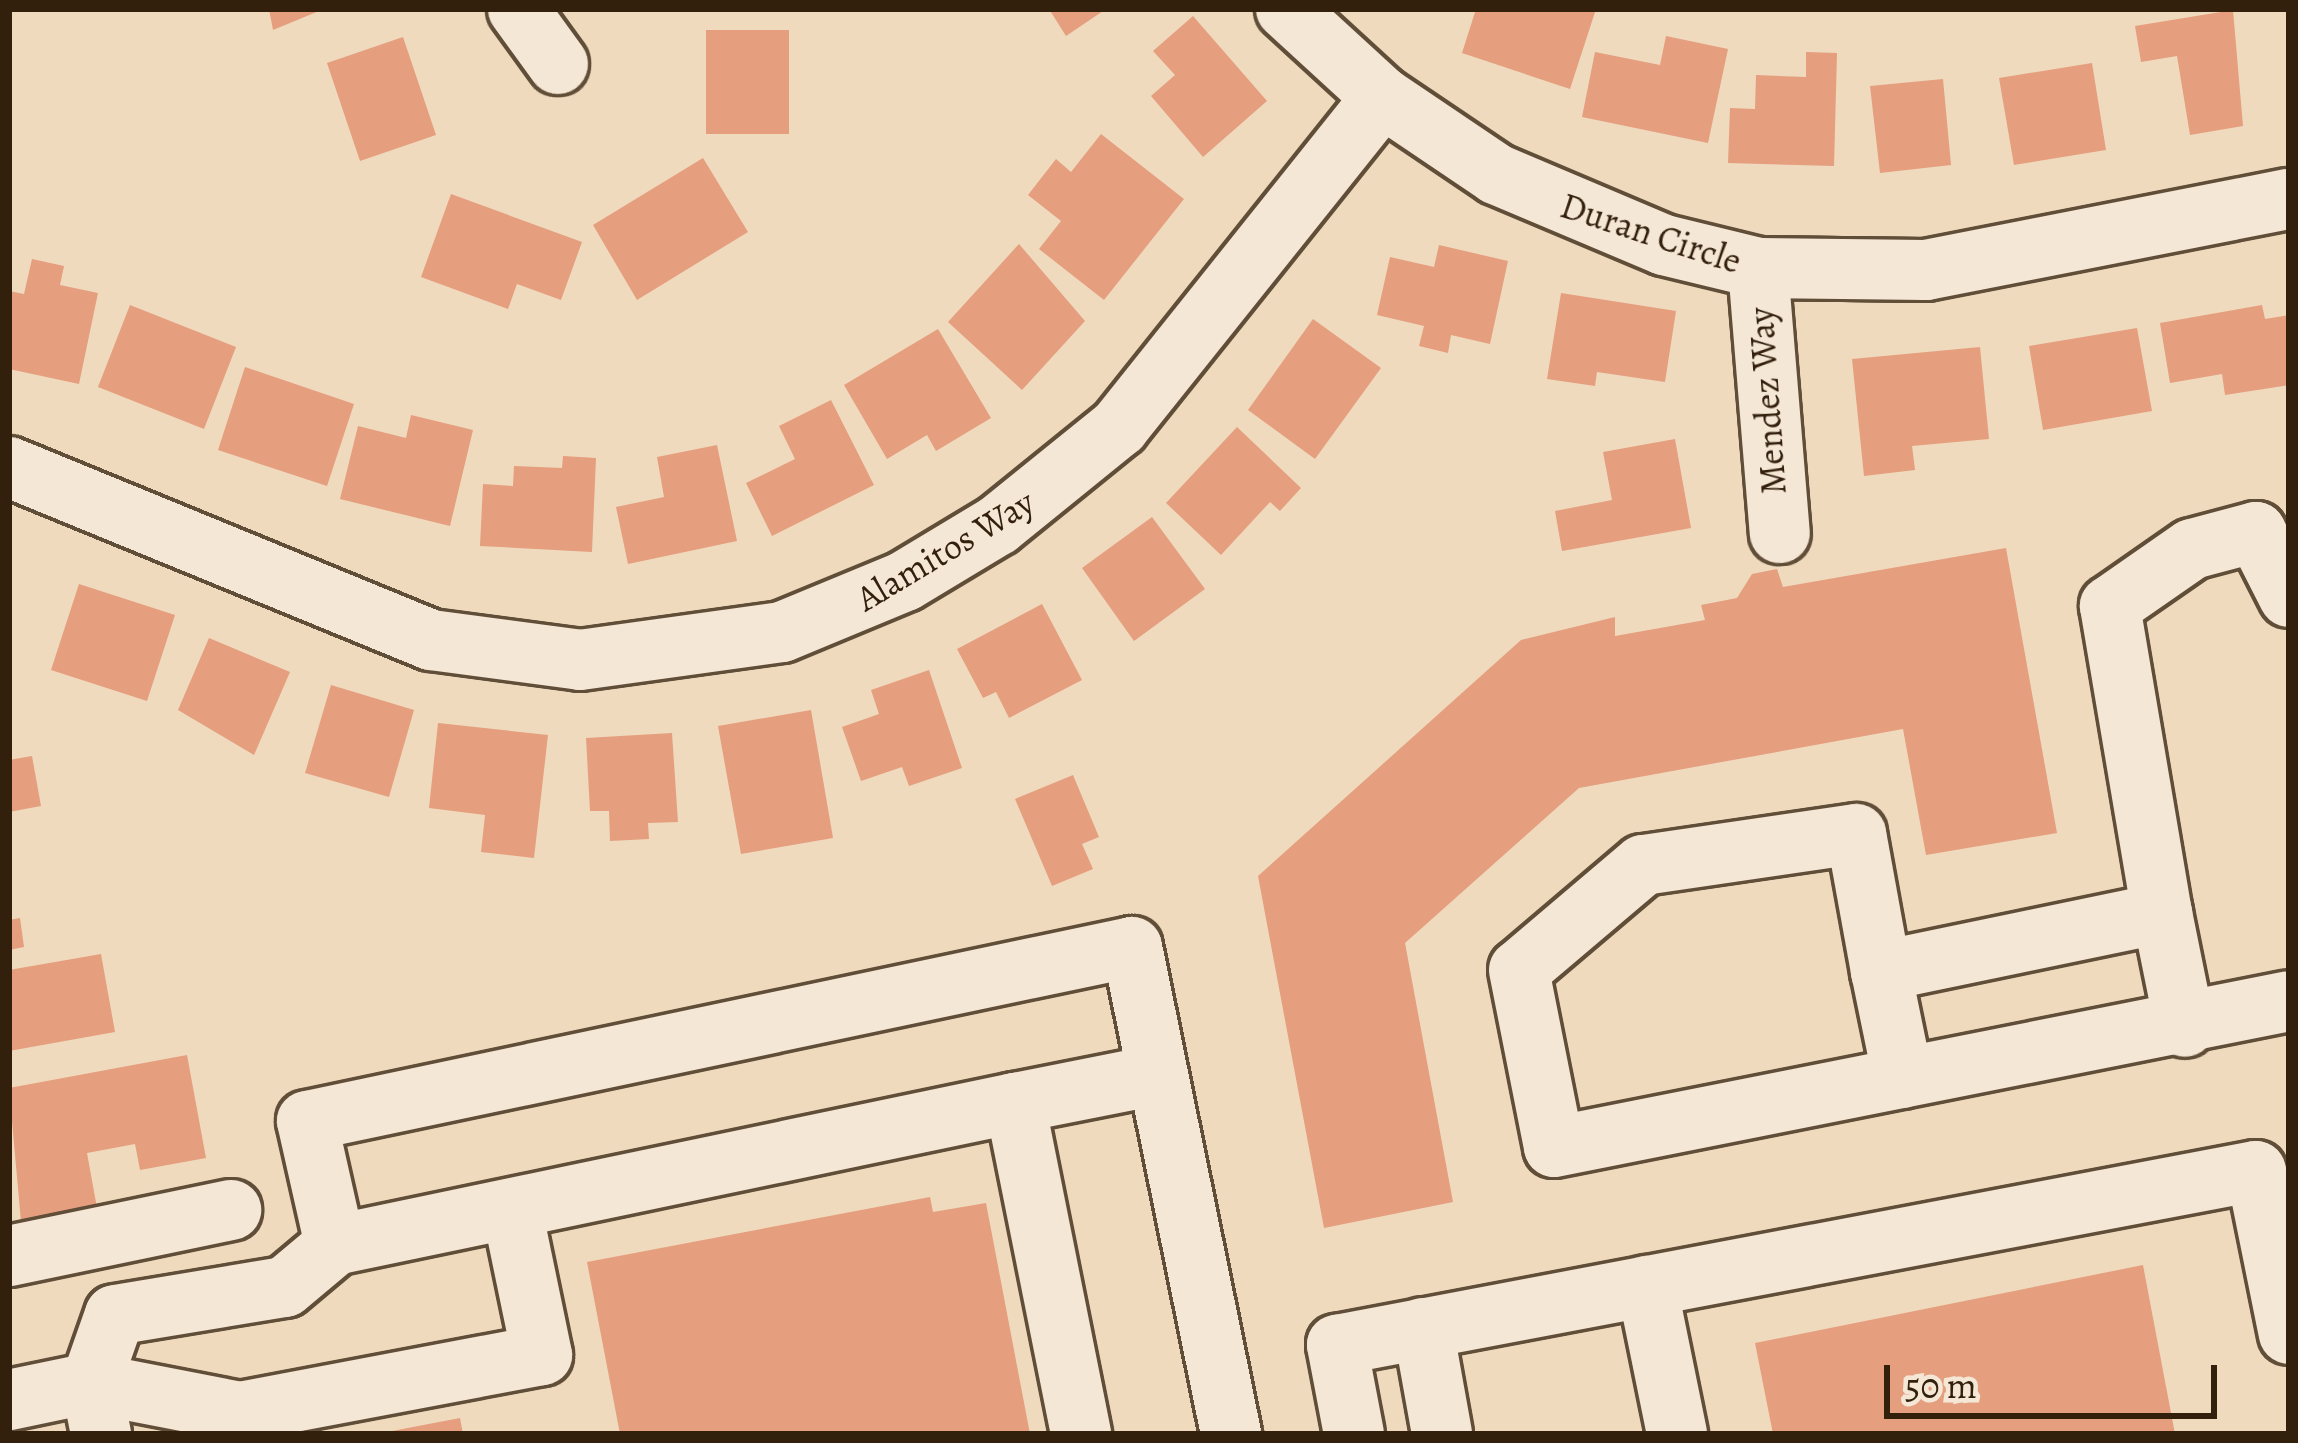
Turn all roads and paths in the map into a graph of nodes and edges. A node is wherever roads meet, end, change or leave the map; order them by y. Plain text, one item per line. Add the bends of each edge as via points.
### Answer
1 (518, 9) edge
2 (1286, 9) edge
3 (557, 64) dead end
4 (1382, 98) junction
5 (2289, 199) edge
6 (1758, 268) junction
7 (9, 467) edge
8 (1780, 533) dead end
9 (2289, 597) edge
10 (2162, 913) junction
11 (1881, 971) junction
12 (2289, 1001) edge
13 (2185, 1027) junction
14 (1157, 1075) junction
15 (1903, 1078) junction
16 (1015, 1103) junction
17 (231, 1210) dead end
18 (512, 1210) junction
19 (334, 1245) junction
20 (9, 1256) edge
21 (1647, 1286) junction
22 (1423, 1328) junction
23 (2289, 1334) edge
24 (9, 1400) edge
25 (96, 1408) edge
26 (1081, 1434) edge
27 (1232, 1434) edge
28 (1354, 1434) edge
29 (1442, 1434) edge
30 (1677, 1434) edge

1 - 3 street
2 - 4 street, Duran Circle
4 - 6 street, Duran Circle via 1579,214
4 - 7 street, Alamitos Way via 1119,427 980,536 782,632 580,660 431,640
5 - 6 street, Duran Circle via 1926,270
6 - 8 street, Mendez Way
9 - 10 street via 2256,532 2192,549 2110,606
10 - 11 street
10 - 13 street
11 - 15 street
11 - 15 street via 1856,834 1642,865 1520,970 1554,1147
12 - 13 street
13 - 15 street
14 - 16 street
14 - 19 street via 1132,947 307,1121
14 - 27 street
16 - 18 street
16 - 26 street
17 - 20 street
18 - 19 street
18 - 25 street via 542,1355 240,1412
19 - 25 street via 285,1287 115,1315
21 - 22 street
21 - 23 street via 2256,1171
21 - 30 street
22 - 28 street via 1337,1345
22 - 29 street
24 - 25 street

